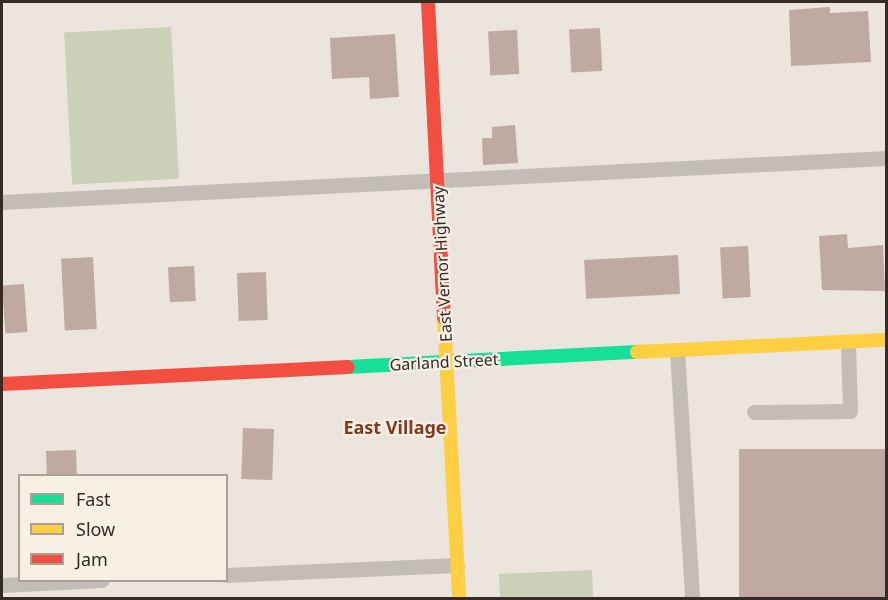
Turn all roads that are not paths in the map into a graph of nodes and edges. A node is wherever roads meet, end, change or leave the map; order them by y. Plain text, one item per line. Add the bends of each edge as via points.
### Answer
1 (428, 2) edge
2 (886, 158) edge
3 (438, 182) junction
4 (2, 202) edge
5 (886, 340) edge
6 (848, 342) junction
7 (677, 350) junction
8 (447, 362) junction
9 (2, 384) edge
10 (754, 412) dead end
11 (457, 565) junction
12 (228, 575) edge
13 (62, 582) edge
14 (2, 585) edge
15 (459, 598) edge
16 (692, 598) edge

1 - 3 street, East Vernor Highway
2 - 3 lane
3 - 4 lane
3 - 8 street, East Vernor Highway
5 - 6 street, Garland Street
6 - 7 street, Garland Street
6 - 10 lane via 850,411
7 - 8 street, Garland Street
7 - 16 lane
8 - 9 street, Garland Street
8 - 11 street, East Vernor Highway
11 - 12 lane
11 - 15 street, East Vernor Highway
13 - 14 lane

